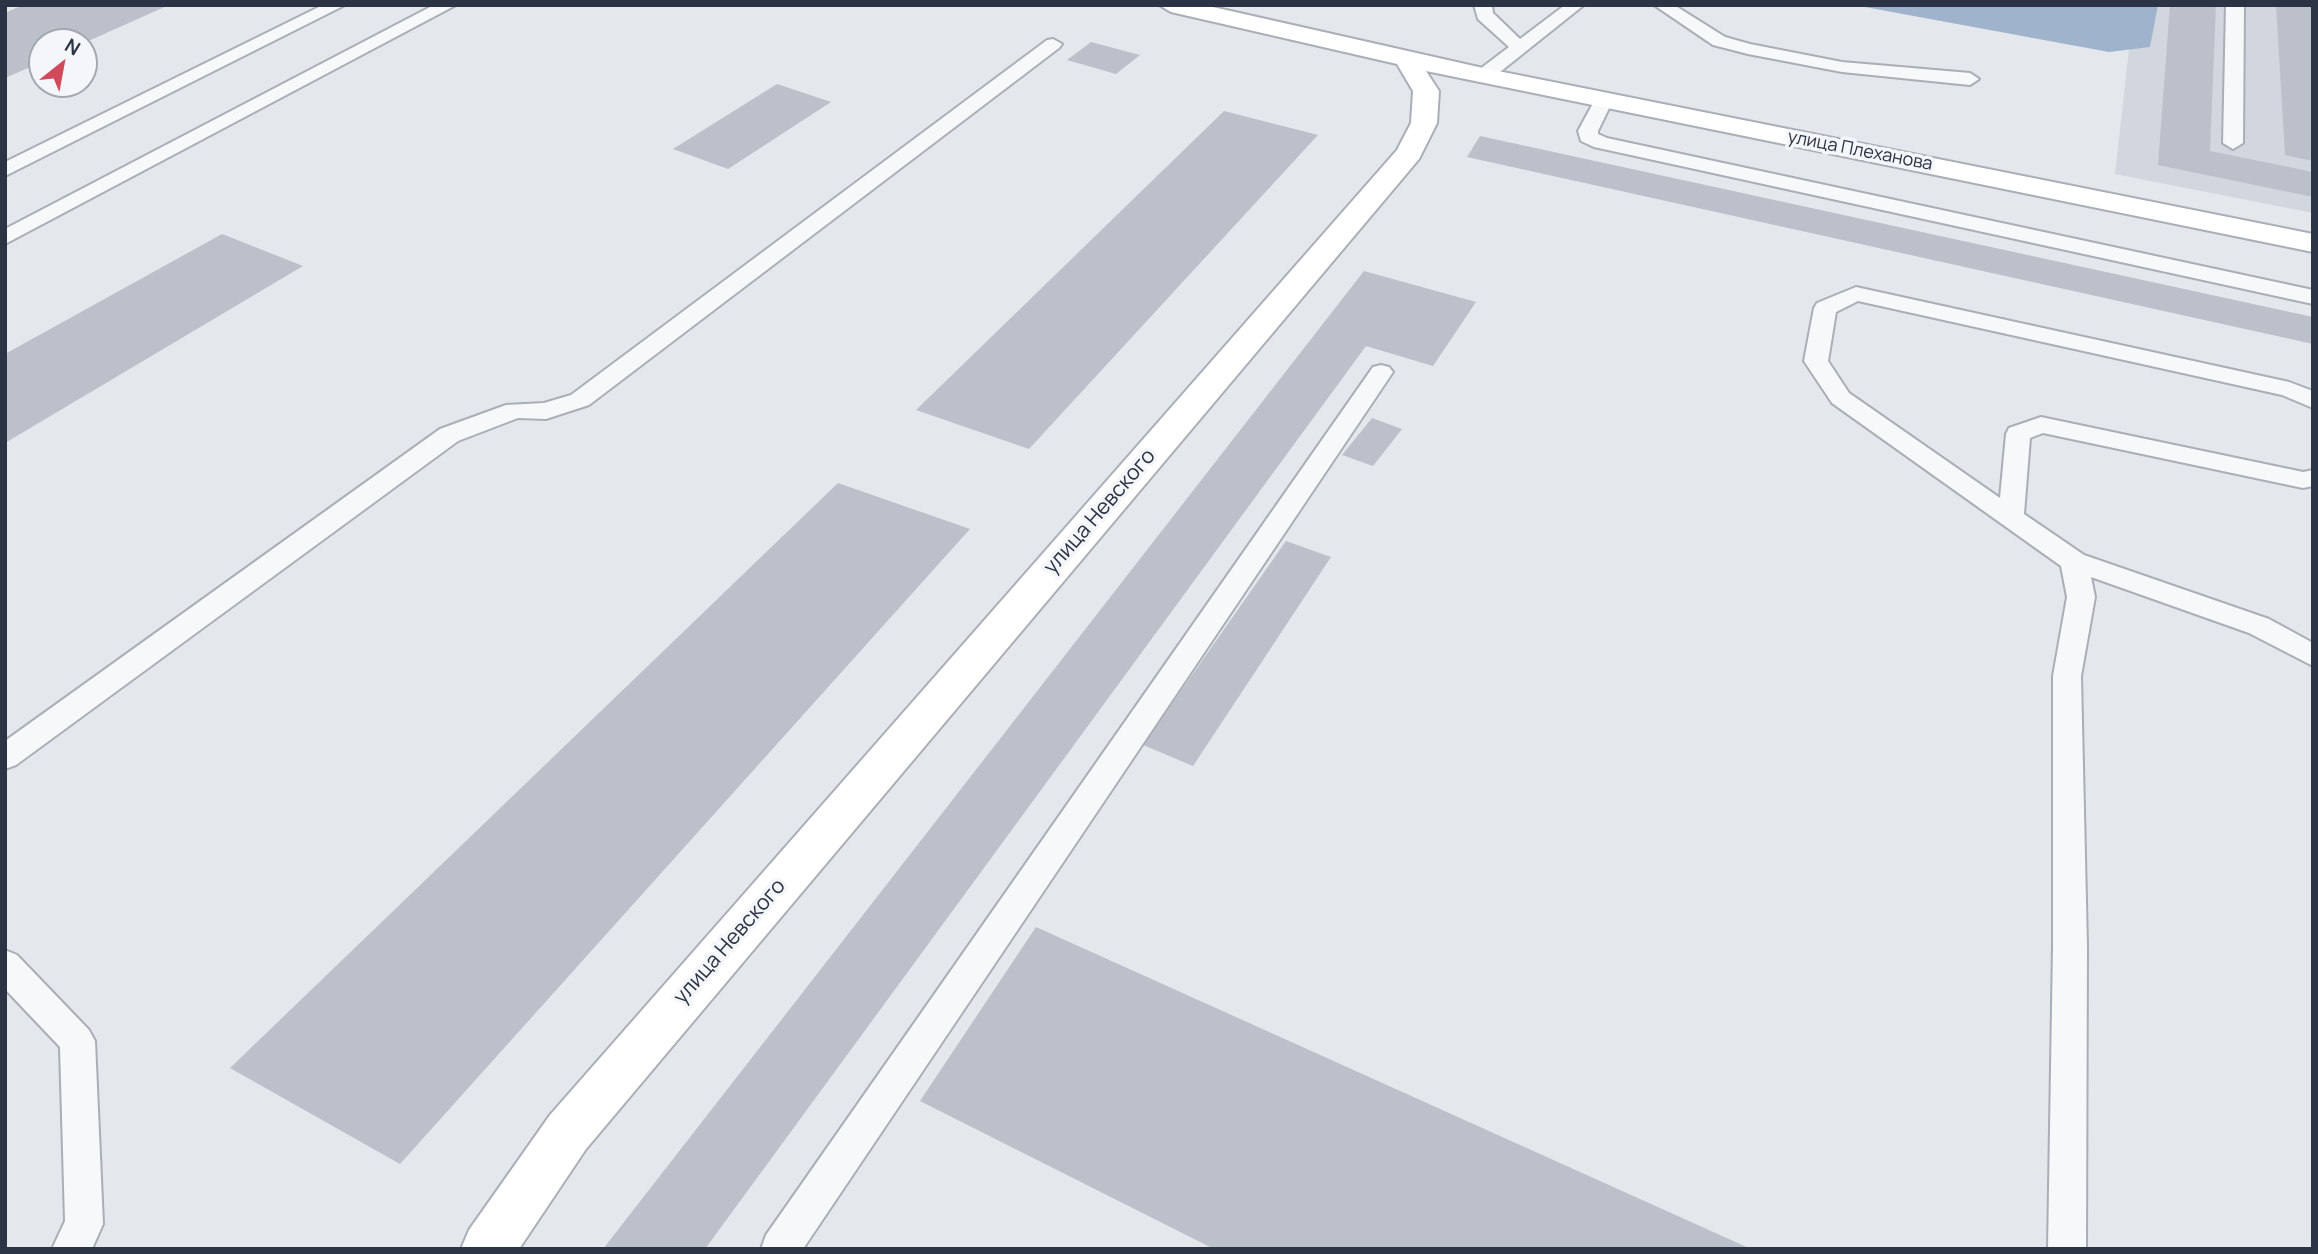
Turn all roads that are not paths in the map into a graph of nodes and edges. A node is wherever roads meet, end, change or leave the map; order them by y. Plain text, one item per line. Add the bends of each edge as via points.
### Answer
1 (337, 5) edge
2 (448, 5) edge
3 (1171, 5) edge
4 (1483, 5) edge
5 (1576, 5) edge
6 (1662, 5) edge
7 (2235, 5) edge
8 (1054, 44) dead end
9 (1520, 48) junction
10 (1407, 60) junction
11 (1483, 76) junction
12 (1970, 79) dead end
13 (1604, 100) junction
14 (2232, 143) dead end
15 (5, 170) edge
16 (5, 238) edge
17 (2313, 243) edge
18 (2313, 297) edge
19 (1381, 372) dead end
20 (2313, 401) edge
21 (2313, 478) edge
22 (2011, 519) junction
23 (2074, 562) junction
24 (2313, 656) edge
25 (5, 757) edge
26 (5, 965) edge
27 (71, 1249) edge
28 (488, 1249) edge
29 (780, 1249) edge
30 (2067, 1249) edge

1 - 15 lane
2 - 16 lane
3 - 10 main road
4 - 9 lane via 1484,15
5 - 9 lane
6 - 12 lane via 1719,41 1748,49 1842,67
7 - 14 lane
8 - 25 lane via 580,400 546,411 515,410 449,435
9 - 11 lane
10 - 11 main road, улица Плеханова
10 - 28 main road, улица Невского via 1426,91 1424,123 1409,153 568,1132
11 - 13 main road, улица Плеханова
13 - 17 main road, улица Плеханова
13 - 18 lane via 1588,131 1588,137 1601,143
19 - 29 lane
20 - 22 lane via 2288,389 1856,295 1825,308 1816,361 1840,398
21 - 22 lane via 2303,480 2041,425 2018,434
22 - 23 lane
23 - 24 lane via 2259,626
23 - 30 lane via 2081,597 2067,676
26 - 27 lane via 77,1041 85,1224

